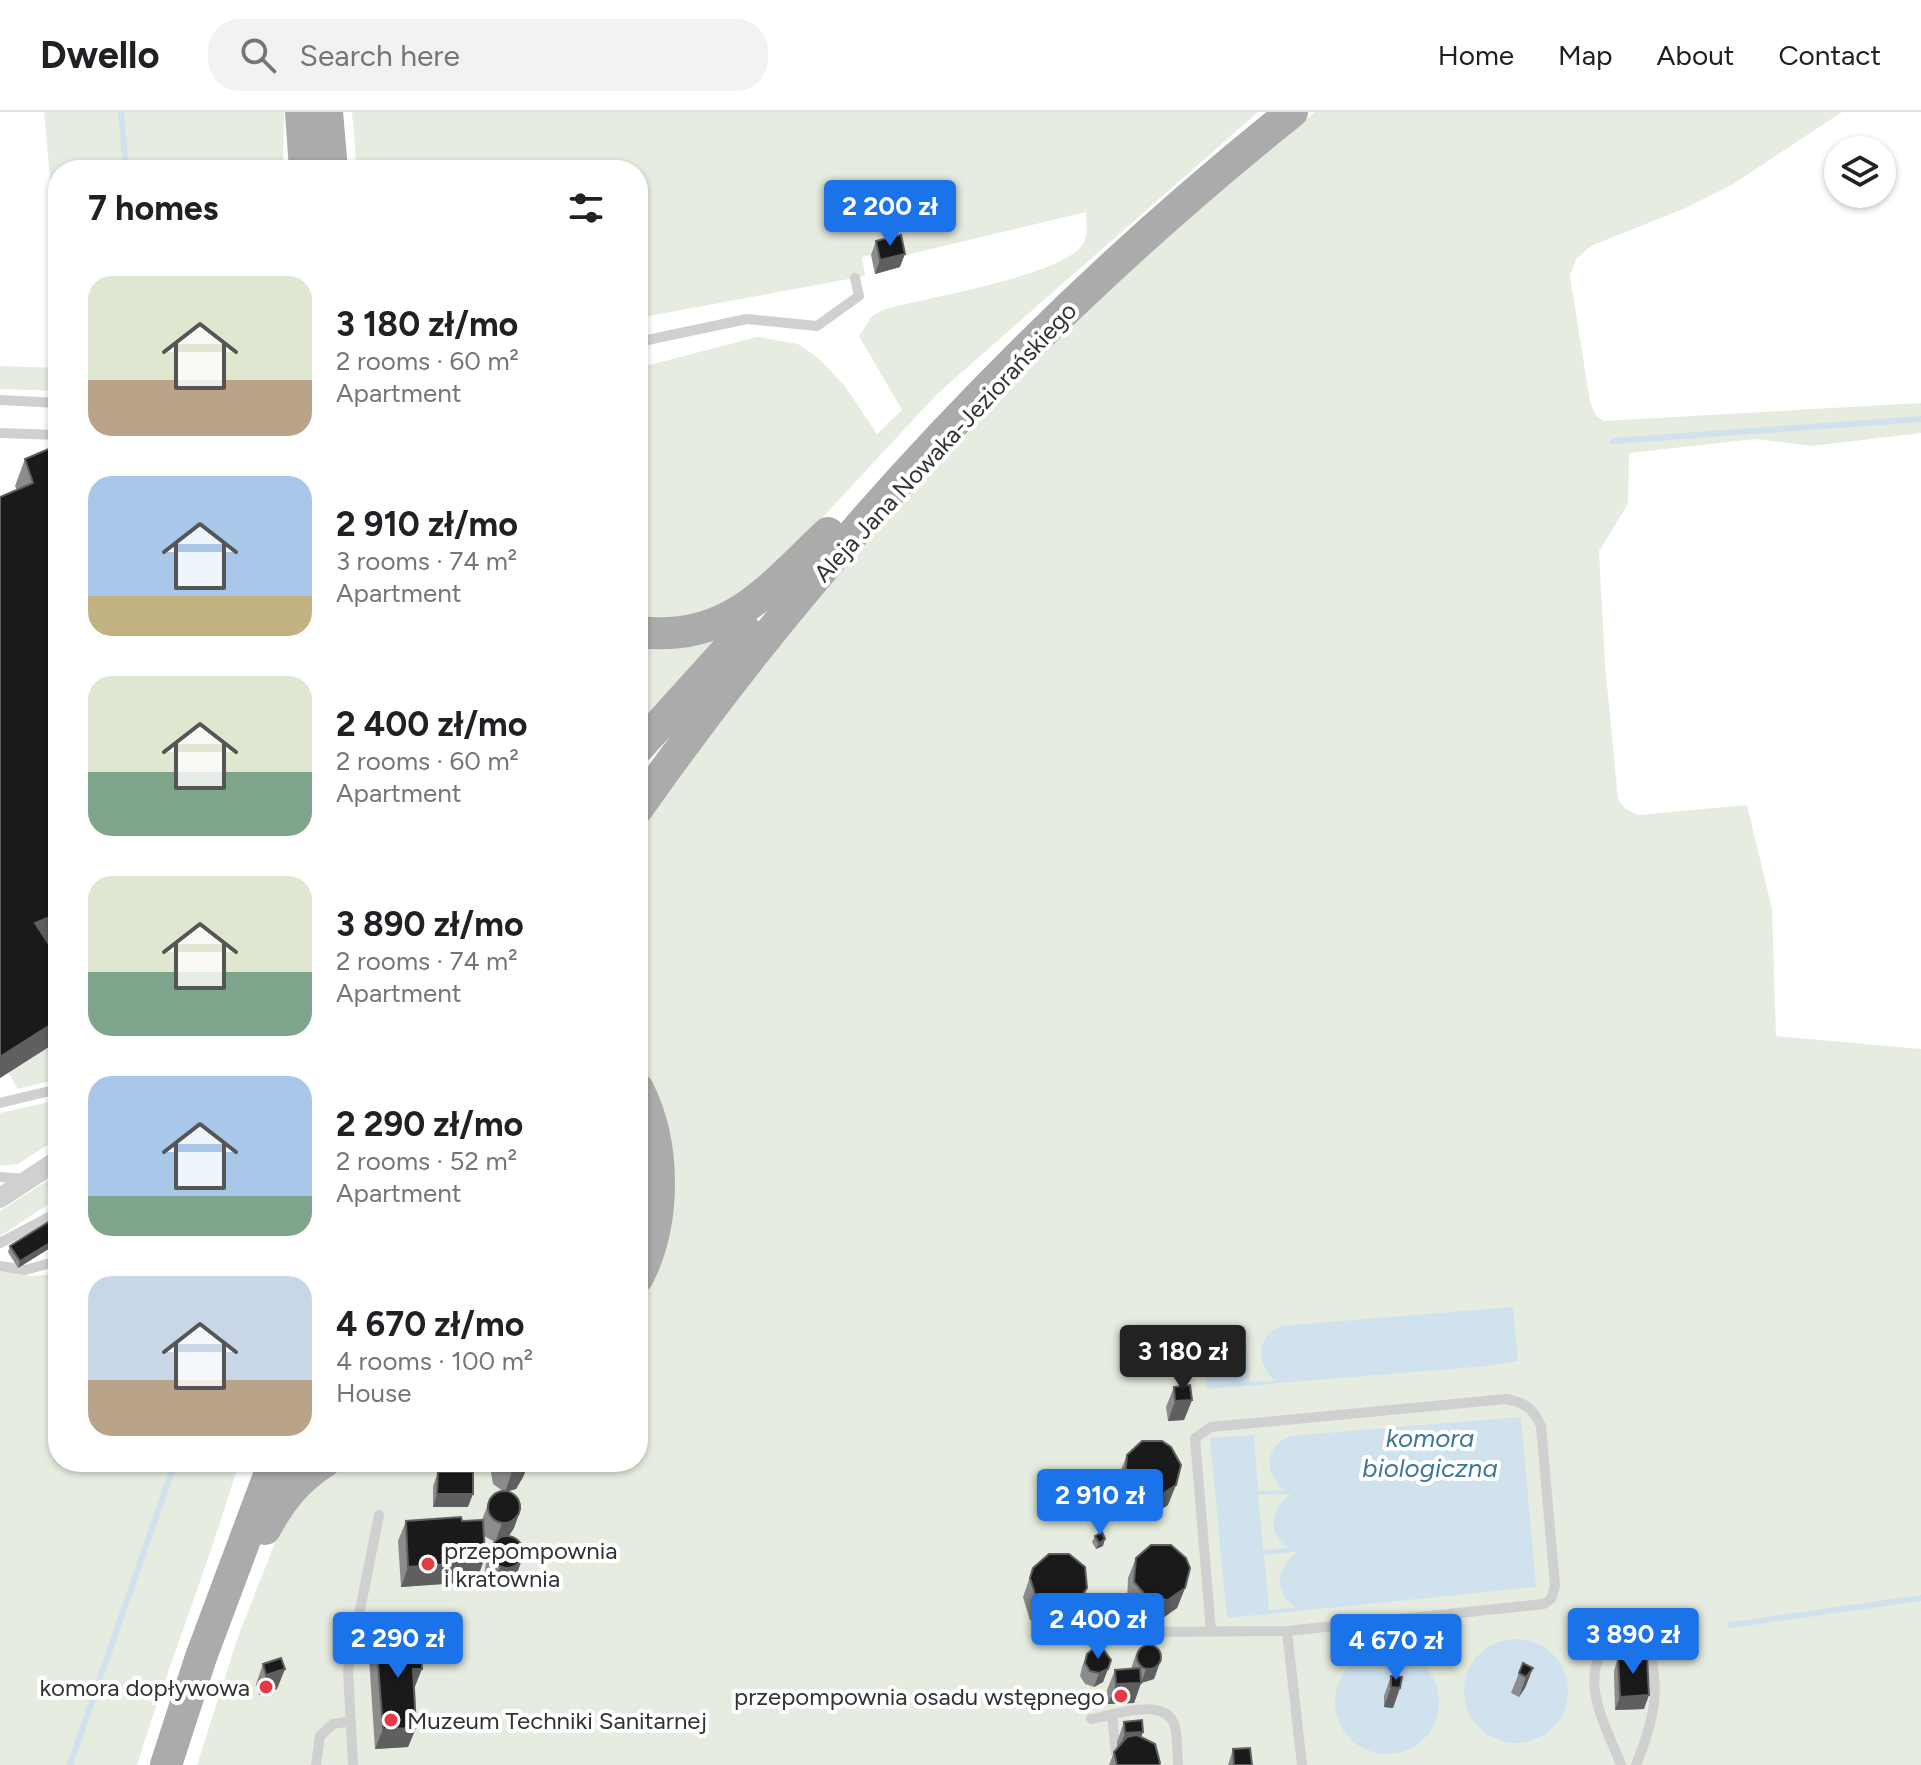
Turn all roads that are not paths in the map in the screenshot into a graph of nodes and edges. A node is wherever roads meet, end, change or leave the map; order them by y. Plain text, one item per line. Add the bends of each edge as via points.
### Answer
1 (301, 112) edge
2 (327, 112) edge
3 (1292, 112) edge
4 (304, 160) edge
5 (331, 160) edge
6 (855, 278) dead end
7 (648, 340) edge
8 (999, 378) junction
9 (0, 400) edge
10 (48, 402) edge
11 (0, 433) edge
12 (48, 435) edge
13 (828, 533) junction
14 (648, 633) edge
15 (648, 737) edge
16 (648, 794) edge
17 (48, 1091) edge
18 (0, 1103) edge
19 (648, 1115) edge
20 (48, 1167) edge
21 (0, 1177) edge
22 (30, 1179) junction
23 (0, 1198) edge
24 (48, 1218) edge
25 (0, 1243) edge
26 (648, 1246) edge
27 (48, 1264) edge
28 (0, 1266) edge
29 (253, 1472) edge
30 (270, 1472) edge
31 (308, 1472) edge
32 (379, 1515) dead end
33 (1211, 1631) junction
34 (1287, 1631) junction
35 (1155, 1632) dead end
36 (201, 1657) junction
37 (1112, 1716) junction
38 (1091, 1719) dead end
39 (351, 1721) junction
40 (1116, 1753) edge
41 (166, 1765) edge
42 (316, 1765) edge
43 (353, 1765) edge
44 (1178, 1765) edge
45 (1302, 1765) edge
46 (1621, 1765) edge
47 (1636, 1765) edge

1 - 4 main road
2 - 5 main road
3 - 8 main road, Aleja Jana Nowaka-Jeziorańskiego via 1149,234
6 - 7 lane via 859,296 817,326 747,319
8 - 13 main road via 903,455
8 - 16 main road, Aleja Jana Nowaka-Jeziorańskiego via 779,621
9 - 10 lane
11 - 12 lane
13 - 14 main road via 743,612 704,628
13 - 15 main road
17 - 18 lane
19 - 26 main road via 659,1184
20 - 22 street
21 - 22 lane
22 - 23 street
24 - 25 lane
27 - 28 lane via 25,1270
29 - 36 main road via 203,1619
30 - 36 main road
31 - 36 main road via 282,1498
32 - 39 lane via 348,1670
33 - 34 lane
33 - 34 lane via 1195,1438 1200,1432 1253,1421 1506,1399 1529,1406 1541,1426 1555,1586 1551,1599 1494,1611
33 - 35 lane
34 - 45 lane
36 - 41 main road
37 - 38 lane
37 - 40 lane
37 - 44 lane via 1159,1709 1169,1714
39 - 42 lane via 333,1724 320,1736
39 - 43 lane
46 - 47 lane via 1602,1724 1594,1667 1608,1641 1619,1638 1647,1646 1655,1692 1653,1723

